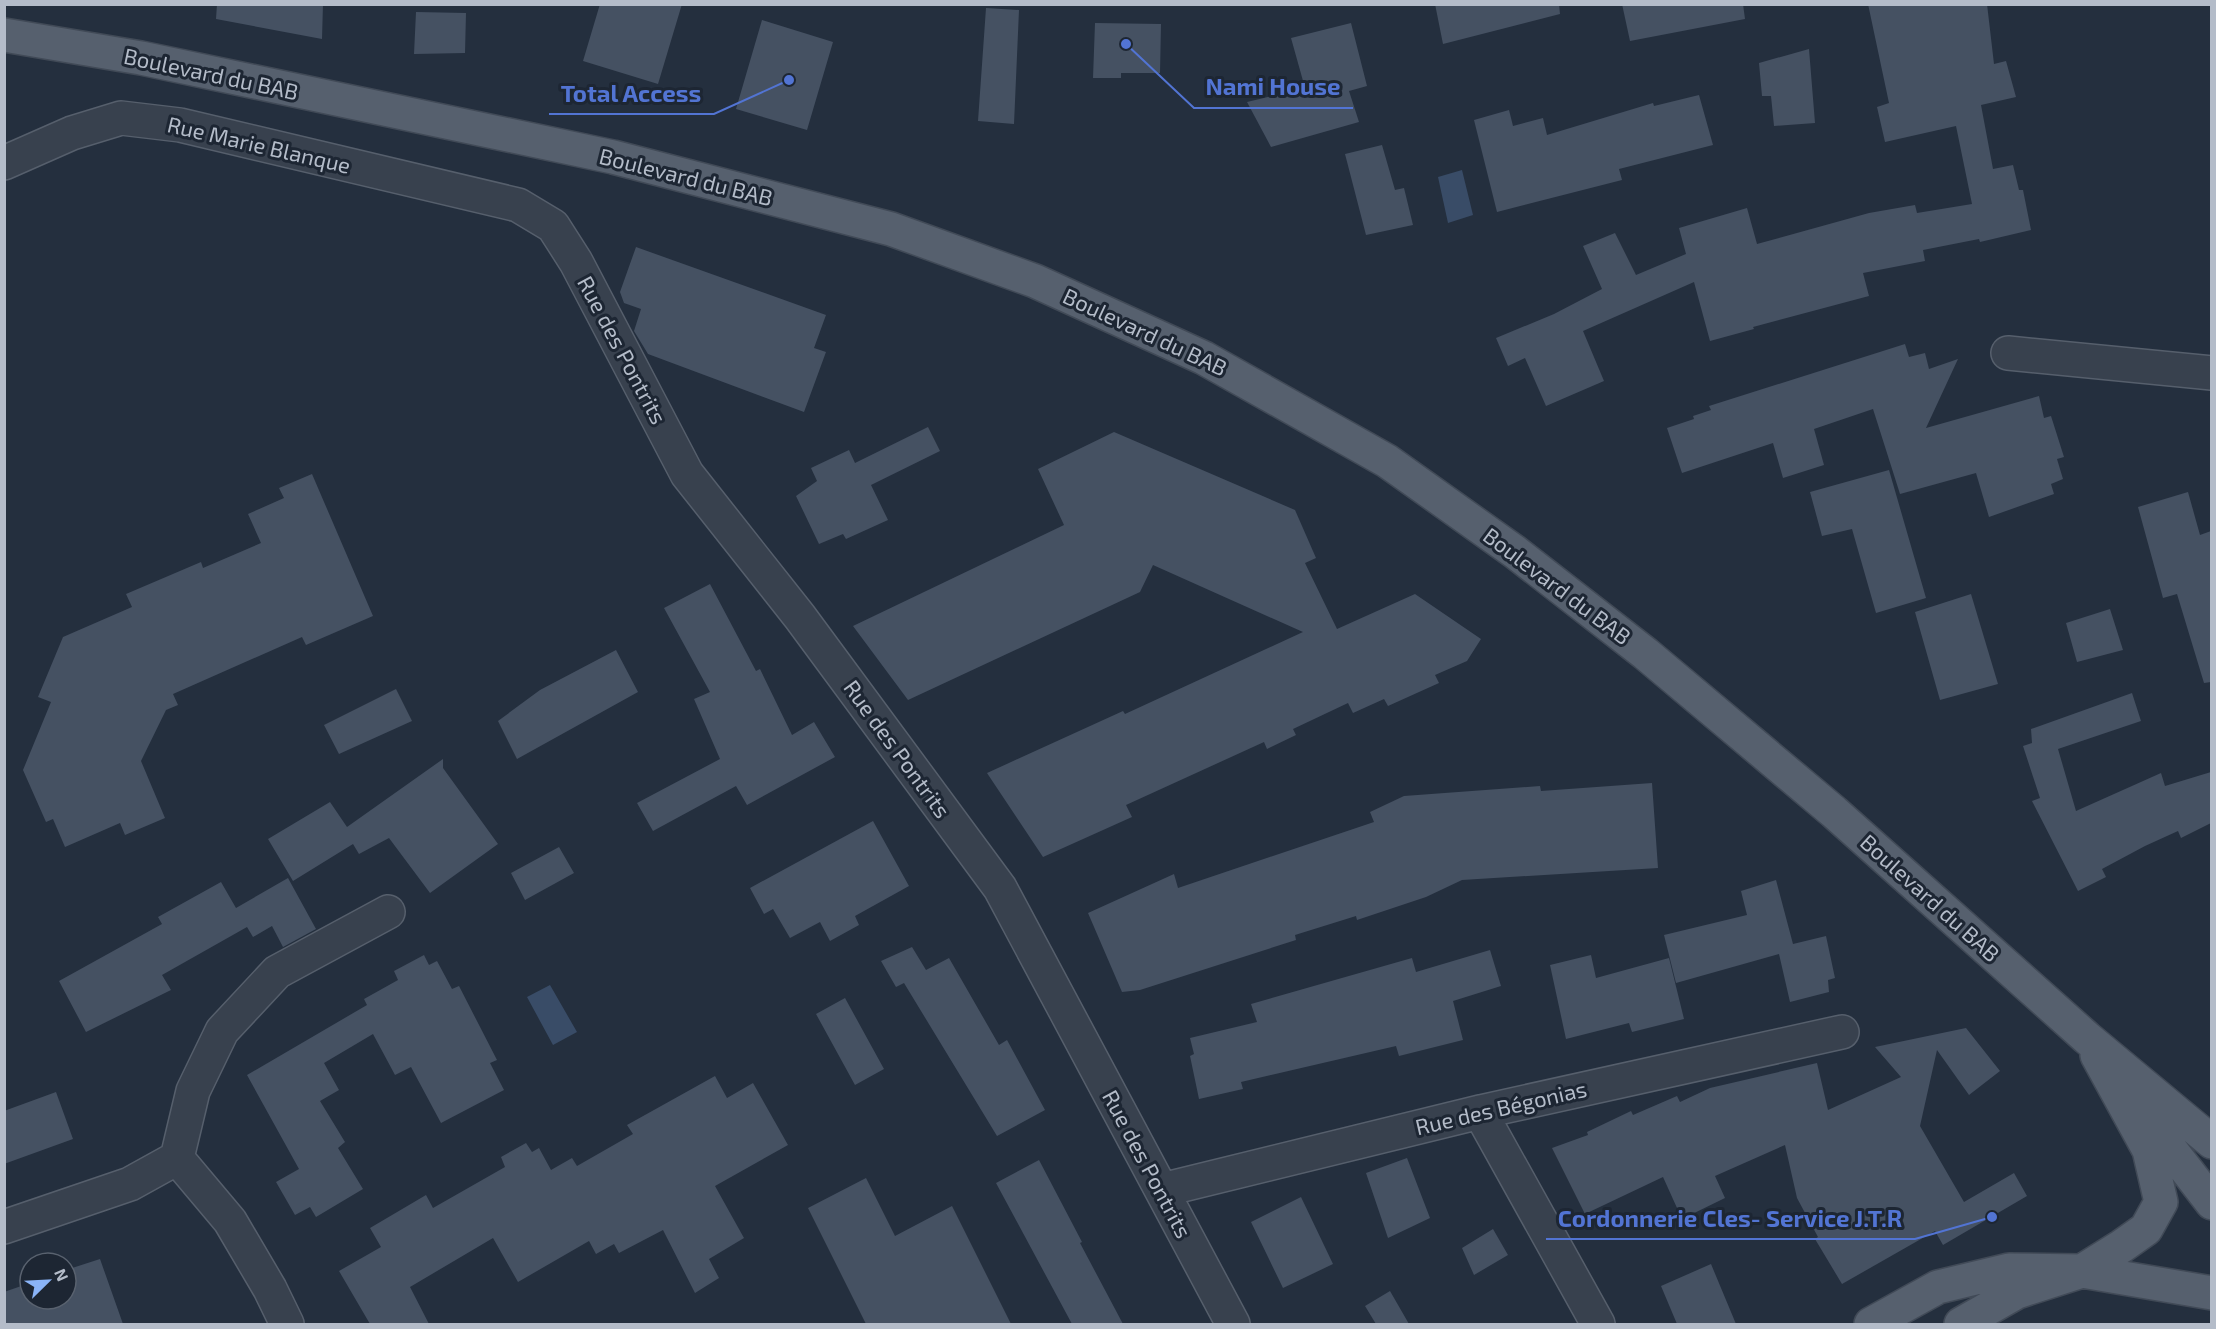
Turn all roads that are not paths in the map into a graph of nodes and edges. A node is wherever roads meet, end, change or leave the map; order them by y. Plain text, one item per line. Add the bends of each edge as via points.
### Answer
1 (4, 35) edge
2 (4, 163) edge
3 (518, 205) joint
4 (2008, 353) dead end
5 (2211, 373) edge
6 (388, 912) dead end
7 (1842, 1032) dead end
8 (2087, 1038) junction
9 (1480, 1113) junction
10 (2211, 1142) edge
11 (177, 1158) junction
12 (1162, 1190) junction
13 (2211, 1203) edge
14 (4, 1227) edge
15 (2082, 1271) junction
16 (2211, 1293) edge
17 (287, 1324) edge
18 (1233, 1324) edge
19 (1598, 1324) edge
20 (1871, 1324) edge
21 (1961, 1324) edge

1 - 8 main road, Boulevard du BAB via 141,58 613,157 891,229 1035,281 1204,358 1387,461 1515,552 1646,654 1825,804
2 - 3 street, Rue Marie Blanque via 72,133 121,118 180,124
3 - 12 street, Rue des Pontrits via 553,226 576,262 687,474 800,617 1000,888
4 - 5 street
6 - 11 street via 277,972 222,1030 194,1091
7 - 9 street, Rue des Bégonias
8 - 10 main road, Boulevard du BAB
8 - 13 main road, Boulevard du BAB
8 - 15 main road via 2149,1150 2161,1202 2146,1229
9 - 12 street, Rue des Bégonias
9 - 19 street
11 - 14 street via 130,1184
11 - 17 street via 230,1221
12 - 18 street, Rue des Pontrits
15 - 16 main road
15 - 20 main road via 2009,1270 1938,1287
15 - 21 main road via 2017,1292

